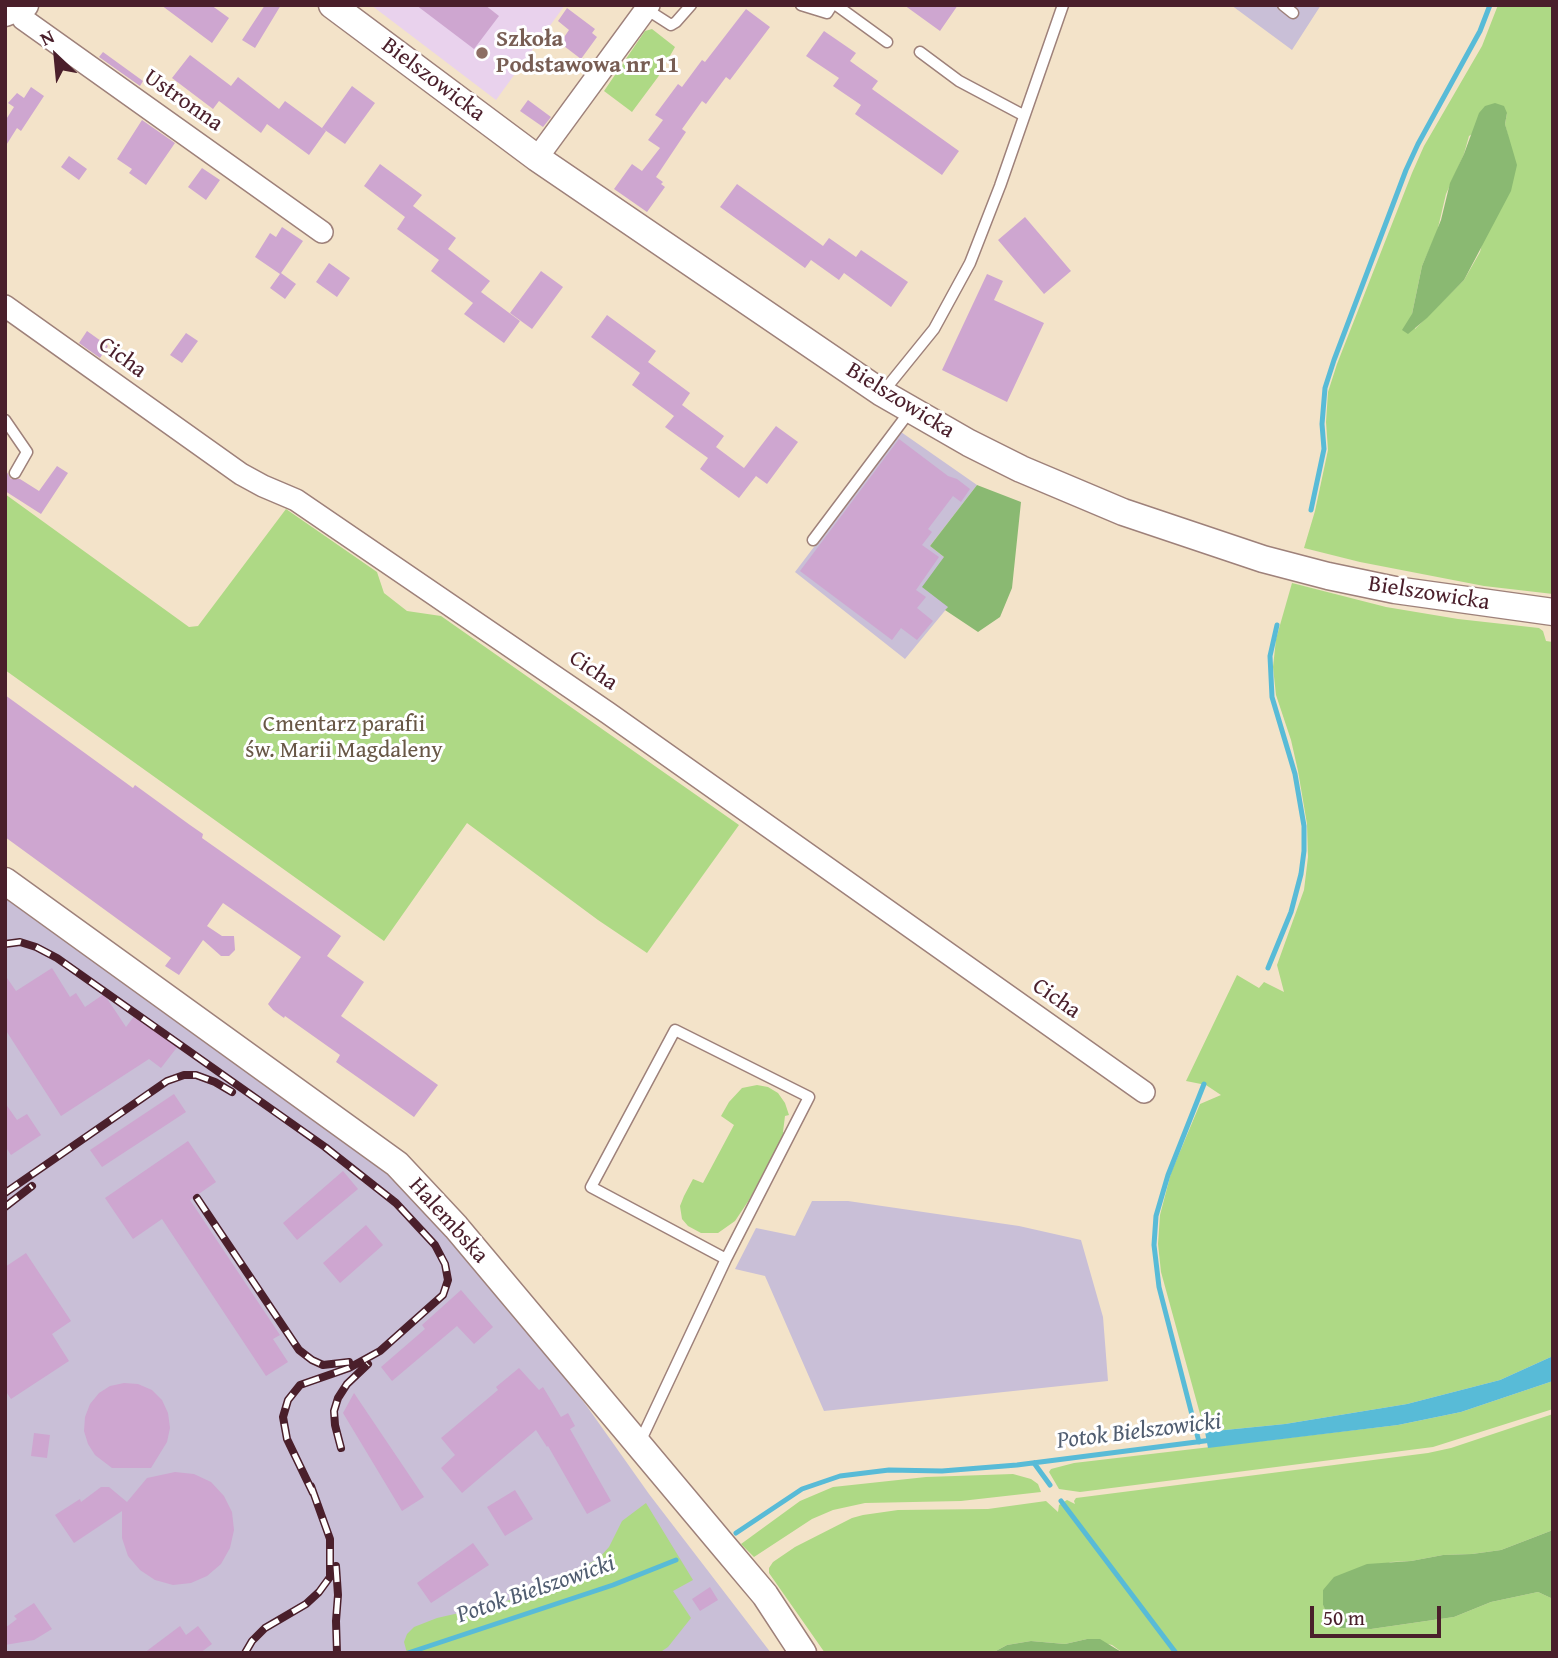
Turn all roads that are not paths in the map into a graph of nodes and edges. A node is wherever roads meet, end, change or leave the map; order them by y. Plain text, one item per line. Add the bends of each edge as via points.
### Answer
1 (332, 5) edge
2 (691, 5) edge
3 (801, 5) edge
4 (834, 5) edge
5 (1063, 5) edge
6 (1283, 5) edge
7 (647, 7) edge
8 (16, 9) edge
9 (1293, 13) dead end
10 (887, 42) dead end
11 (920, 52) dead end
12 (1023, 115) junction
13 (537, 158) junction
14 (323, 232) dead end
15 (5, 306) edge
16 (882, 393) junction
17 (910, 411) junction
18 (5, 419) edge
19 (15, 472) dead end
20 (813, 540) dead end
21 (1553, 612) edge
22 (11, 889) edge
23 (1143, 1092) dead end
24 (726, 1259) junction
25 (639, 1445) junction
26 (803, 1653) edge

1 - 13 street, Bielszowicka
2 - 7 lane via 671,25
3 - 4 lane via 827,13
4 - 10 lane
5 - 12 lane
6 - 9 lane
7 - 13 street
8 - 14 street, Ustronna via 23,19
11 - 12 lane via 959,81
12 - 16 lane via 970,263 934,329
13 - 16 street, Bielszowicka
15 - 23 street, Cicha via 241,474 296,500 618,720
16 - 17 street, Bielszowicka
17 - 20 lane
17 - 21 street, Bielszowicka via 1021,469 1116,509 1264,559 1395,590
18 - 19 lane via 27,452
22 - 25 street, Halembska via 397,1164 456,1227
24 - 24 lane via 591,1187 675,1030 809,1097
24 - 25 lane
25 - 26 street, Halembska via 765,1595

